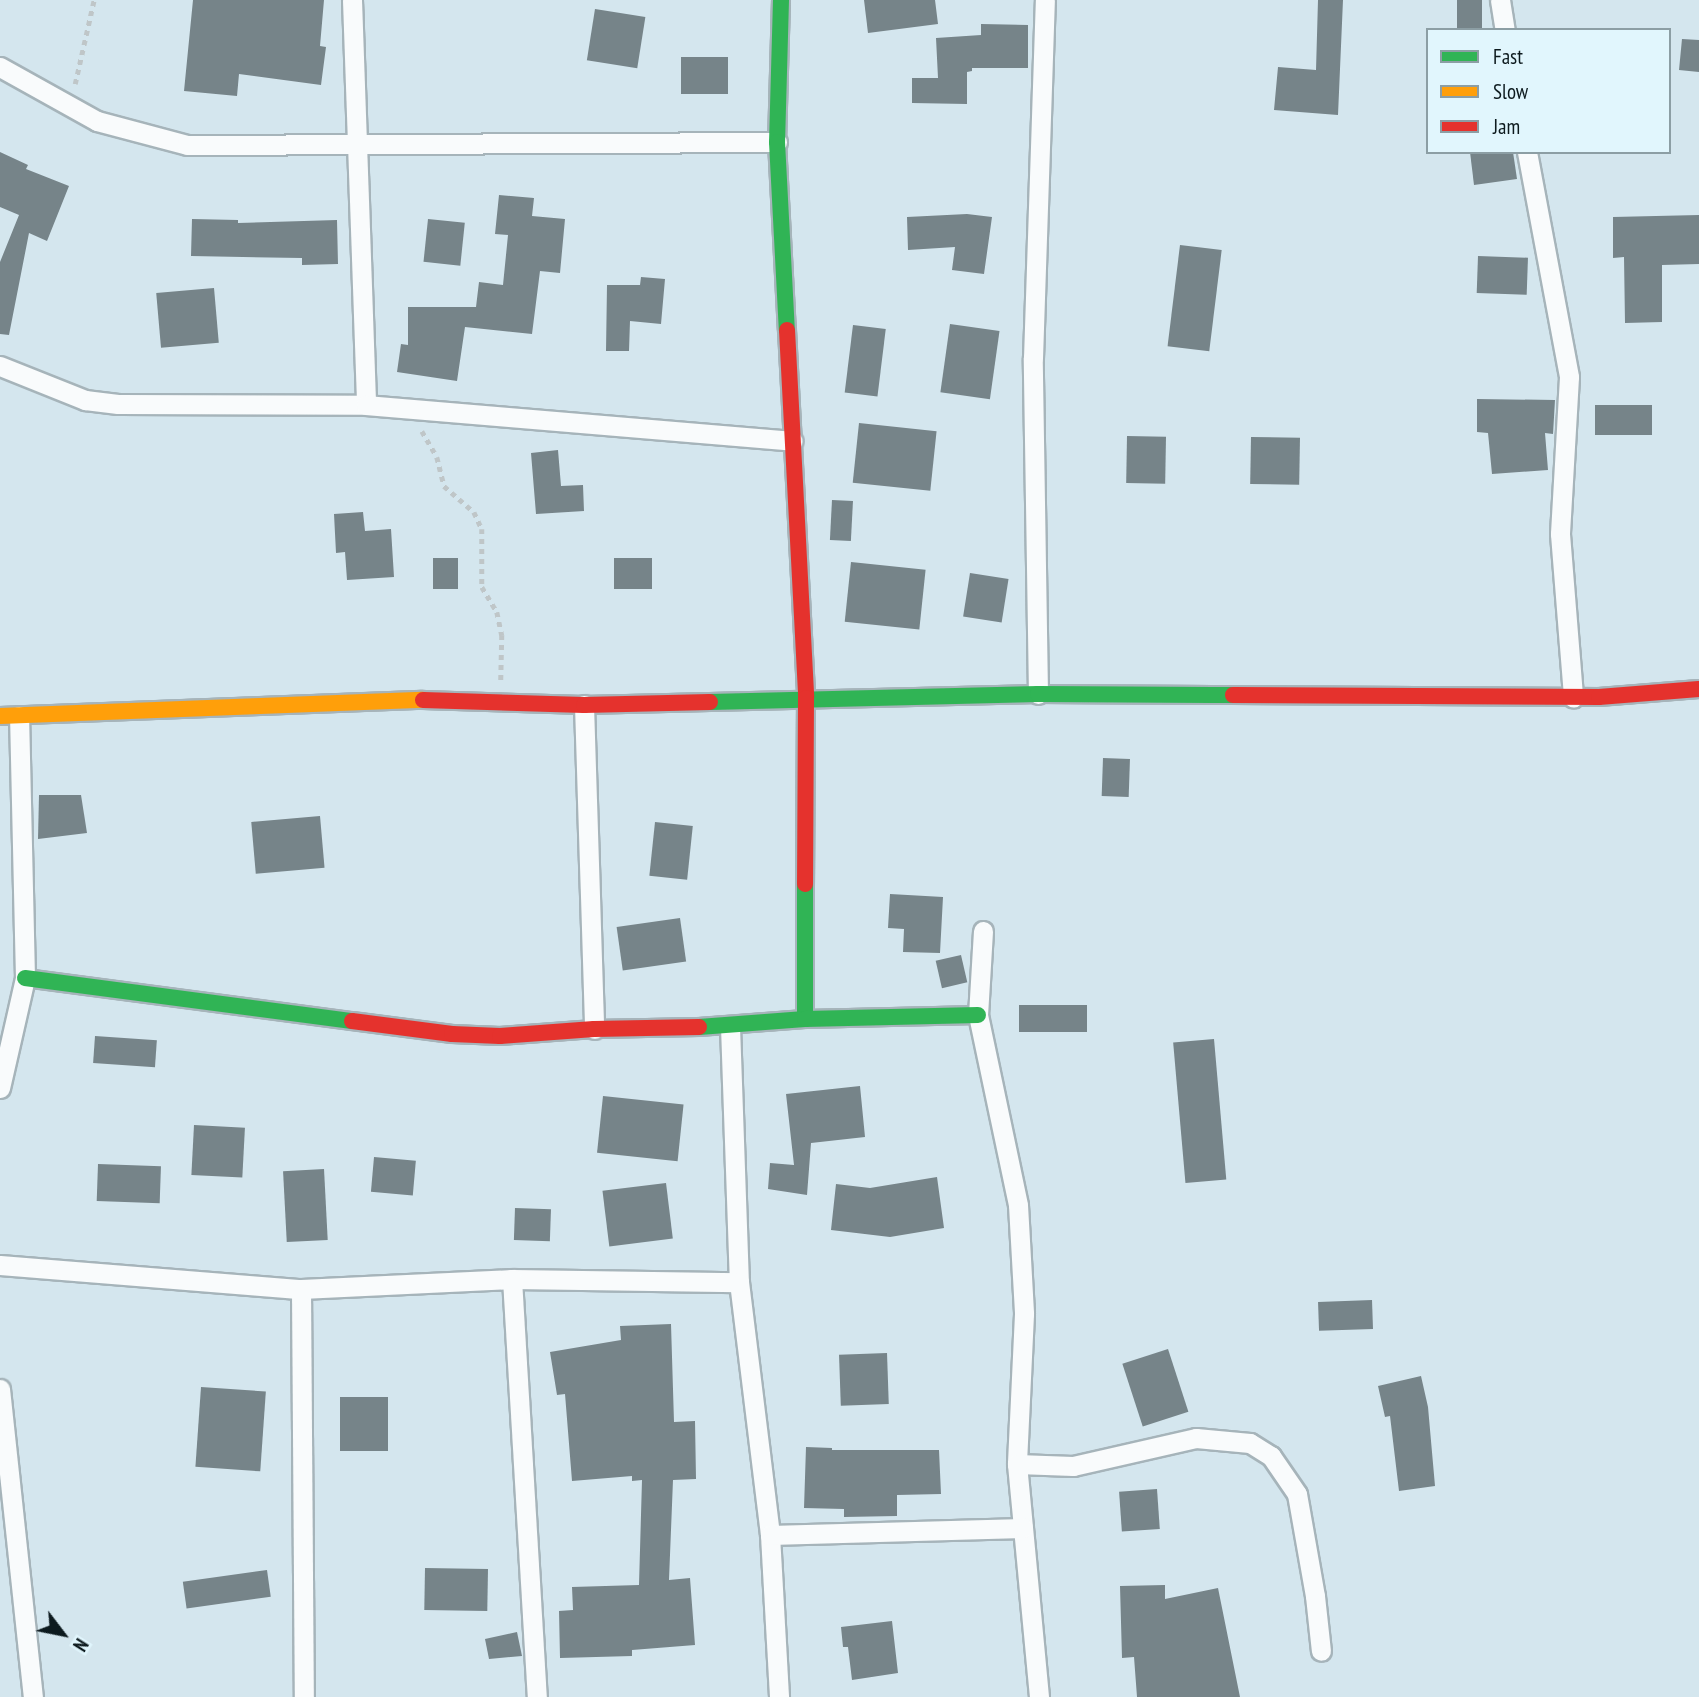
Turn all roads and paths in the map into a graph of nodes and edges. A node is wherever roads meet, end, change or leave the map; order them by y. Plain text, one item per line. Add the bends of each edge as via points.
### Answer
1 (94, 0) edge
2 (352, 0) edge
3 (781, 0) edge
4 (1045, 0) edge
5 (1500, 0) edge
6 (1505, 28) edge
7 (0, 67) edge
8 (70, 106) junction
9 (776, 142) junction
10 (354, 144) junction
11 (1527, 154) edge
12 (0, 366) edge
13 (366, 405) junction
14 (409, 409) junction
15 (792, 441) junction
16 (1699, 689) edge
17 (1038, 694) junction
18 (1573, 697) junction
19 (806, 698) junction
20 (502, 702) junction
21 (584, 705) junction
22 (10, 716) edge
23 (983, 931) dead end
24 (25, 978) junction
25 (978, 1015) junction
26 (804, 1019) junction
27 (730, 1026) junction
28 (594, 1029) junction
29 (0, 1088) edge
30 (0, 1265) edge
31 (512, 1279) junction
32 (739, 1282) junction
33 (301, 1289) junction
34 (0, 1389) edge
35 (1017, 1464) junction
36 (1023, 1528) junction
37 (770, 1535) junction
38 (1321, 1651) dead end
39 (33, 1697) edge
40 (304, 1697) edge
41 (537, 1697) edge
42 (779, 1697) edge
43 (1039, 1697) edge

1 - 8 path
2 - 10 street
3 - 9 street
4 - 17 street via 1032,358
5 - 6 street
7 - 8 street
8 - 10 street via 97,121 187,145
9 - 10 street
9 - 15 street
10 - 13 street via 363,251
11 - 18 street via 1569,377 1560,534
12 - 13 street via 85,400 118,404
13 - 14 street
14 - 15 street
14 - 20 path via 437,457 444,486 474,512 482,529 482,587 497,612 502,635
15 - 19 street
16 - 18 street
17 - 18 street
17 - 19 street
19 - 21 street
19 - 26 street
20 - 21 street
20 - 22 street via 238,705
21 - 28 street
22 - 24 street
23 - 25 street
24 - 28 street via 452,1034 500,1036
24 - 29 street
25 - 26 street
25 - 35 street via 1018,1205 1024,1314
26 - 27 street
27 - 28 street
27 - 32 street
30 - 33 street
31 - 32 street
31 - 33 street
31 - 41 street
32 - 37 street
33 - 40 street
34 - 39 street
35 - 36 street
35 - 38 street via 1073,1466 1196,1438 1250,1443 1271,1456 1297,1494
36 - 37 street
36 - 43 street
37 - 42 street

